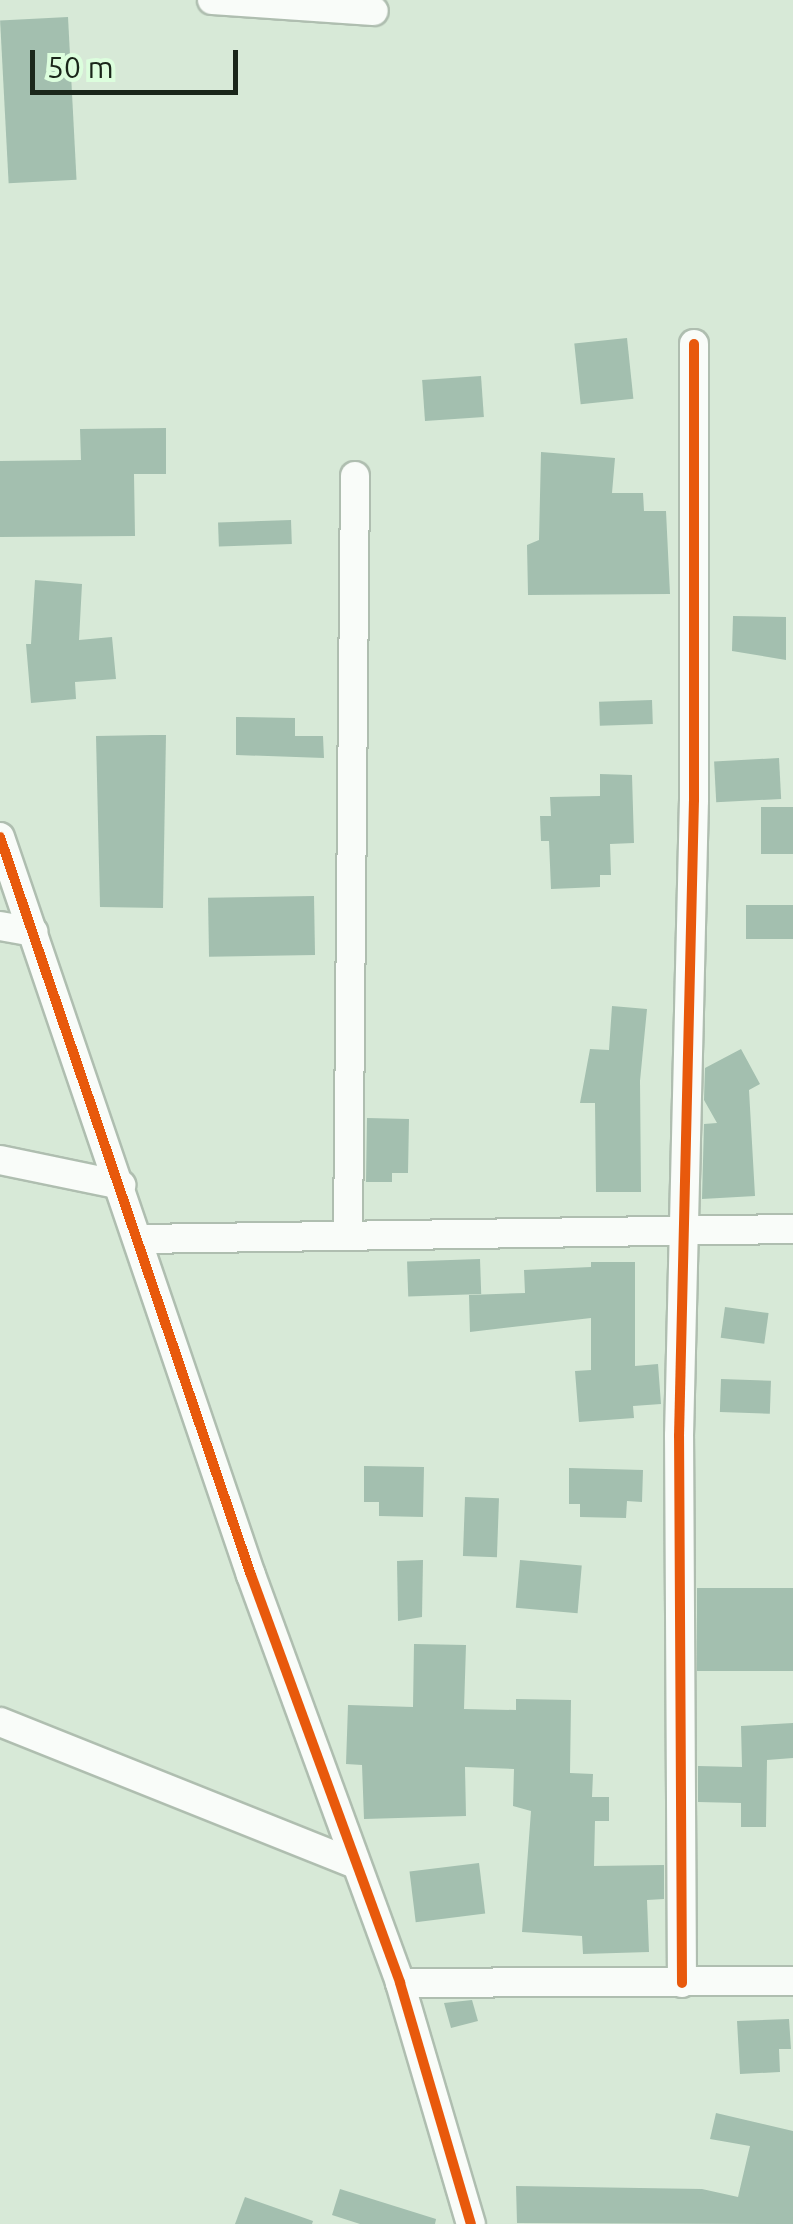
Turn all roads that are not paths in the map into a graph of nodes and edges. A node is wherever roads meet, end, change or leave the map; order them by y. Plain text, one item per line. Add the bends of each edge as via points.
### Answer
1 (212, 0) edge
2 (374, 11) dead end
3 (694, 344) dead end
4 (355, 476) dead end
5 (0, 837) edge
6 (0, 926) edge
7 (33, 932) junction
8 (0, 1160) edge
9 (121, 1186) junction
10 (793, 1228) edge
11 (684, 1229) junction
12 (348, 1235) junction
13 (140, 1239) junction
14 (0, 1722) edge
15 (353, 1863) junction
16 (793, 1980) edge
17 (400, 1983) junction
18 (682, 1983) junction
19 (471, 2224) edge

1 - 2 street
3 - 11 street via 694,800
4 - 12 street
5 - 7 street
6 - 7 street
7 - 9 street
8 - 9 street
9 - 13 street
10 - 11 street
11 - 12 street
11 - 18 street
12 - 13 street
13 - 15 street
14 - 15 street
15 - 17 street
16 - 18 street
17 - 18 street
17 - 19 street

